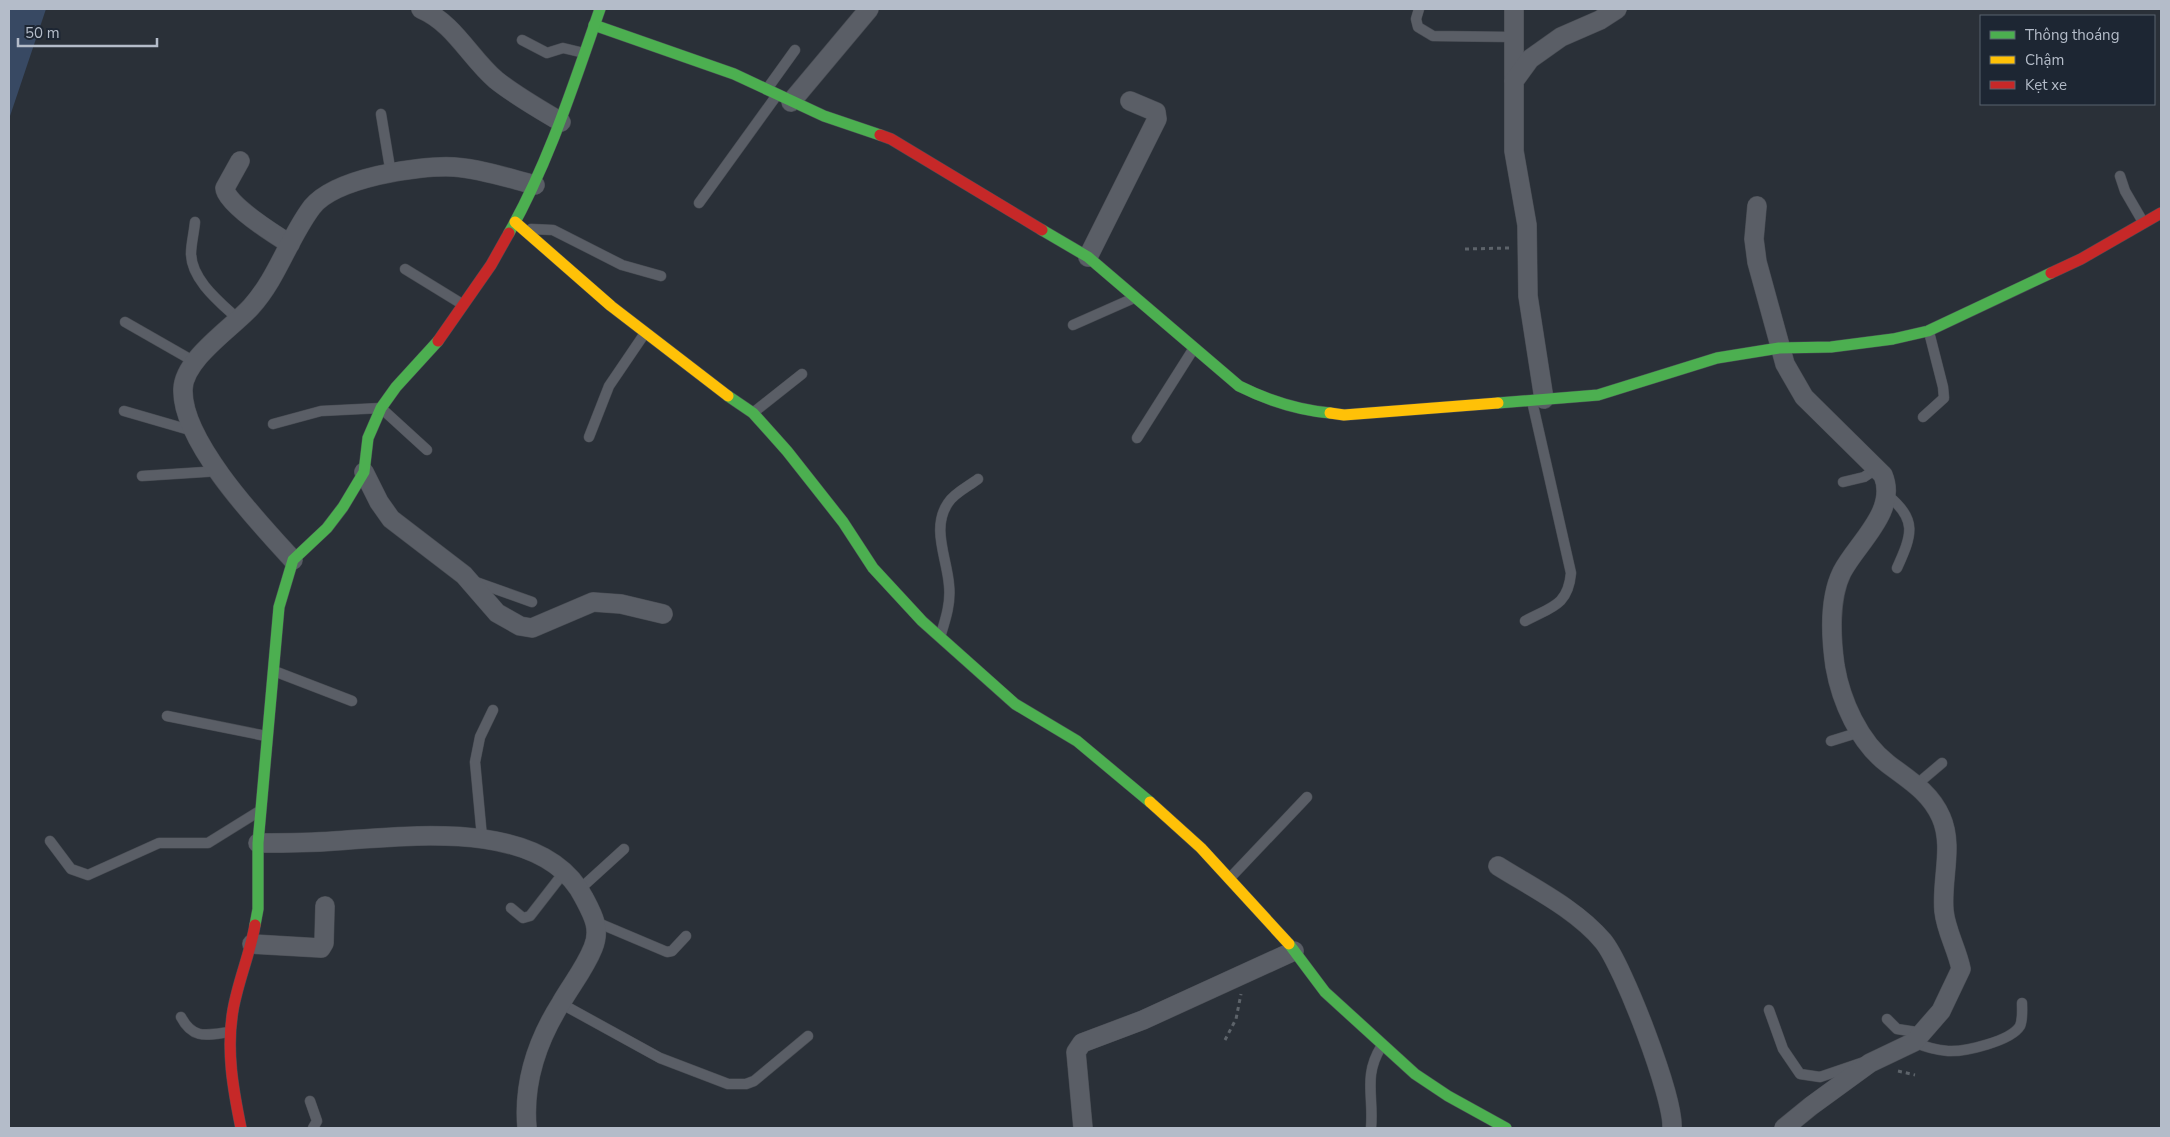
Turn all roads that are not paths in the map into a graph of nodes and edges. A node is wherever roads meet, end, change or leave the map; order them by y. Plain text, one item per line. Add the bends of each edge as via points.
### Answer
1 (421, 9) edge
2 (600, 9) edge
3 (869, 9) edge
4 (1418, 9) edge
5 (1514, 9) edge
6 (1617, 9) edge
7 (437, 15) edge
8 (594, 25) junction
9 (1514, 37) junction
10 (522, 40) dead end
11 (795, 50) dead end
12 (584, 53) junction
13 (1514, 81) junction
14 (778, 95) junction
15 (1130, 101) dead end
16 (381, 114) dead end
17 (561, 122) junction
18 (240, 161) dead end
19 (391, 174) junction
20 (2120, 176) dead end
21 (535, 185) junction
22 (699, 203) dead end
23 (1757, 206) dead end
24 (2161, 213) edge
25 (195, 222) dead end
26 (2143, 223) junction
27 (519, 225) junction
28 (290, 244) junction
29 (1088, 257) junction
30 (405, 269) dead end
31 (661, 276) dead end
32 (1137, 296) junction
33 (463, 305) junction
34 (239, 320) junction
35 (125, 322) dead end
36 (1073, 326) dead end
37 (1928, 331) junction
38 (645, 333) junction
39 (1194, 347) junction
40 (1779, 348) junction
41 (195, 362) junction
42 (802, 374) dead end
43 (1538, 400) junction
44 (381, 408) junction
45 (124, 411) dead end
46 (753, 413) junction
47 (1923, 417) dead end
48 (274, 424) dead end
49 (193, 432) junction
50 (589, 437) dead end
51 (1137, 438) dead end
52 (428, 450) dead end
53 (1876, 469) junction
54 (220, 472) junction
55 (364, 472) junction
56 (142, 476) dead end
57 (978, 479) dead end
58 (1843, 482) dead end
59 (1887, 495) junction
60 (293, 560) junction
61 (1898, 568) dead end
62 (470, 580) junction
63 (532, 602) dead end
64 (663, 614) dead end
65 (1524, 620) dead end
66 (940, 638) junction
67 (273, 670) junction
68 (352, 702) dead end
69 (493, 710) dead end
70 (167, 716) dead end
71 (1860, 732) junction
72 (267, 736) junction
73 (1831, 741) dead end
74 (1942, 763) dead end
75 (1916, 785) junction
76 (1307, 797) dead end
77 (261, 810) junction
78 (482, 837) junction
79 (50, 841) dead end
80 (258, 843) junction
81 (624, 849) dead end
82 (1498, 866) dead end
83 (565, 871) junction
84 (1230, 879) junction
85 (580, 888) junction
86 (325, 906) dead end
87 (511, 908) dead end
88 (596, 922) junction
89 (686, 936) dead end
90 (252, 944) junction
91 (1294, 951) junction
92 (2022, 1002) dead end
93 (560, 1003) junction
94 (1768, 1010) dead end
95 (181, 1018) dead end
96 (1887, 1019) dead end
97 (231, 1032) junction
98 (808, 1036) dead end
99 (1918, 1038) junction
100 (1382, 1045) junction
101 (1870, 1063) junction
102 (310, 1101) dead end
103 (241, 1128) edge
104 (313, 1128) edge
105 (527, 1128) edge
106 (1083, 1128) edge
107 (1371, 1128) edge
108 (1506, 1128) edge
109 (1672, 1128) edge
110 (1784, 1128) edge

1 - 7 street
2 - 8 street
3 - 14 street
4 - 9 lane via 1418,28 1433,36
5 - 9 street
6 - 13 street via 1560,37 1530,59
7 - 17 street via 496,80
8 - 12 street
8 - 14 street via 734,74
9 - 13 street
10 - 12 lane via 547,52 566,48
11 - 14 lane
12 - 17 street
13 - 43 street via 1514,151 1527,225 1528,296
14 - 22 lane
14 - 29 street via 824,116 891,139
15 - 29 street via 1156,112 1157,119
16 - 19 lane
17 - 21 street
18 - 28 street via 225,188 226,196
19 - 21 street via 453,167
19 - 28 street via 352,181 332,190 313,206
20 - 26 lane
21 - 27 street
23 - 40 street via 1756,254
24 - 26 street
25 - 34 lane via 191,255 195,271 207,289
26 - 37 street via 2081,259
27 - 31 lane via 553,230 622,265
27 - 33 street
27 - 38 street
28 - 34 street via 271,282
29 - 32 street
30 - 33 lane
32 - 36 lane
32 - 39 street
33 - 44 street via 432,350 396,387
34 - 41 street
35 - 41 lane
37 - 40 street via 1831,348
37 - 47 lane via 1944,398
38 - 46 street
38 - 50 lane via 609,386
39 - 43 street via 1239,386 1300,410 1344,415
39 - 51 lane
40 - 43 street via 1717,358 1598,395
40 - 53 street via 1804,397
41 - 49 street via 187,372 183,388 185,409
42 - 46 lane
43 - 65 lane via 1571,573 1566,596
44 - 48 lane via 321,411
44 - 52 lane
44 - 55 street via 368,438
45 - 49 lane
46 - 66 street via 843,522 873,568
49 - 54 street
53 - 58 lane via 1864,477
53 - 59 street via 1883,475
54 - 56 lane
54 - 60 street
55 - 60 street via 343,507
55 - 62 street via 391,519
57 - 66 lane via 949,501 942,516 940,526 949,605
59 - 61 lane via 1902,509 1911,530
59 - 71 street via 1866,537 1842,572 1835,594 1835,666 1848,708
60 - 67 street via 279,607
62 - 63 lane
62 - 64 street via 497,613 524,628 532,628 593,602 621,604
66 - 84 street via 1015,704 1078,742 1120,775 1201,848
67 - 68 lane
67 - 72 street
69 - 78 lane via 480,738 475,762
70 - 72 lane
71 - 73 lane
71 - 75 street via 1873,751
72 - 77 street
74 - 75 lane
75 - 99 street via 1927,794 1941,816 1948,836 1944,908 1946,927 1960,969 1941,1012
76 - 84 lane
77 - 79 lane via 208,843 160,843 88,875 71,869
77 - 80 street
78 - 80 street
78 - 83 street via 536,853
80 - 90 street via 258,909
81 - 85 lane
82 - 109 street via 1582,922 1603,941 1616,960 1653,1052 1671,1111
83 - 85 street
83 - 87 lane via 527,917
84 - 91 street
85 - 88 street
86 - 90 street via 324,943 321,948
88 - 89 lane via 667,952
88 - 93 street via 594,946 578,978
90 - 97 street via 237,994
91 - 100 street via 1325,992
91 - 106 street via 1077,1048 1078,1098
92 - 99 lane via 2019,1028 2001,1039 1950,1051 1928,1048
93 - 98 lane via 642,1050 735,1085 754,1080
93 - 105 street via 539,1043 530,1073
94 - 101 lane via 1783,1049 1800,1074 1820,1077 1854,1064
95 - 97 lane via 190,1031 198,1034
96 - 99 lane via 1897,1030
97 - 103 street via 231,1077
99 - 101 street
100 - 107 lane via 1371,1067 1369,1080 1373,1112
100 - 108 street via 1415,1074
101 - 110 street
102 - 104 lane via 317,1122

